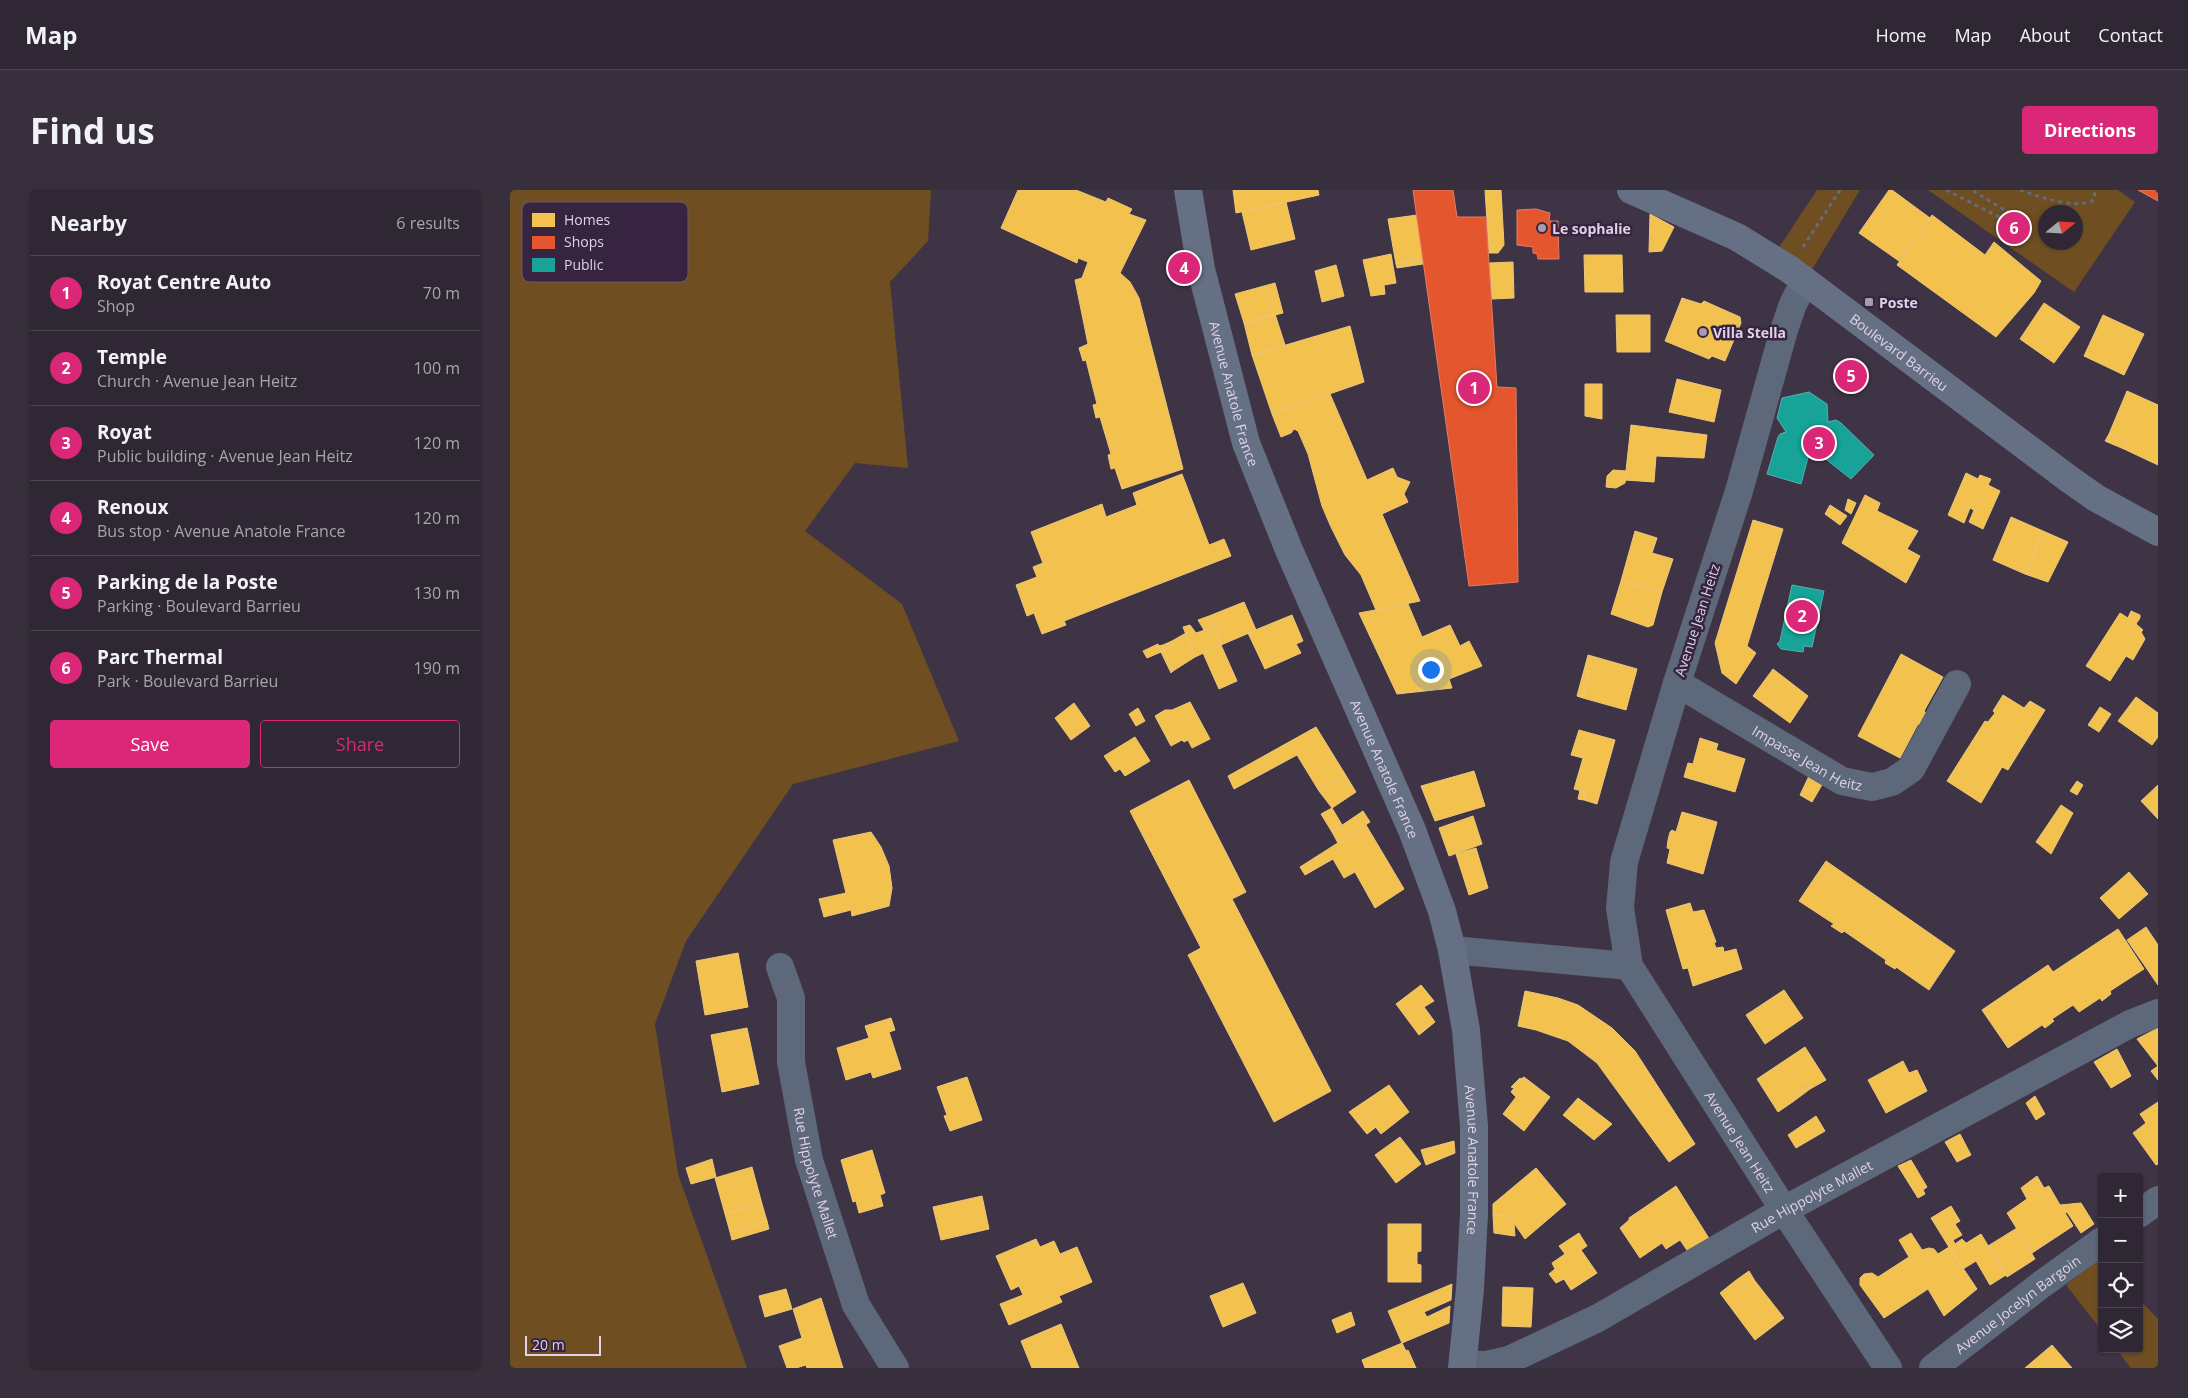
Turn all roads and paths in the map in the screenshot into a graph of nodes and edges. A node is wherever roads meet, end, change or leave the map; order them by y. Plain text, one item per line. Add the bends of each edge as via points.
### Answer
1 (1188, 190) edge
2 (1631, 190) edge
3 (1840, 190) edge
4 (1946, 190) edge
5 (1972, 190) edge
6 (2020, 190) edge
7 (2095, 190) edge
8 (1797, 275) junction
9 (2158, 532) edge
10 (1677, 683) junction
11 (1958, 684) dead end
12 (1452, 950) junction
13 (1629, 966) junction
14 (780, 967) dead end
15 (2158, 1013) edge
16 (2158, 1200) edge
17 (1784, 1210) junction
18 (2143, 1211) edge
19 (2098, 1244) edge
20 (1463, 1366) edge
21 (895, 1368) edge
22 (1888, 1368) edge
23 (1933, 1368) edge

1 - 12 main road, Avenue Anatole France via 1201,269 1246,442 1289,550 1412,830 1442,912
2 - 8 main road, Boulevard Barrieu via 1737,237
3 - 8 path
4 - 5 path via 2005,220 2014,216
6 - 7 path via 2085,205 2094,200
8 - 9 main road, Boulevard Barrieu via 2069,479 2096,498
8 - 10 street, Avenue Jean Heitz via 1793,304 1739,491
10 - 11 street, Impasse Jean Heitz via 1842,781 1872,787 1892,782 1911,770
10 - 13 street, Avenue Jean Heitz via 1624,862 1620,908
12 - 13 street
12 - 20 main road, Avenue Anatole France via 1466,1030 1474,1126 1473,1224
13 - 17 street, Avenue Jean Heitz
14 - 21 street, Rue Hippolyte Mallet via 791,998 791,1062 809,1160 856,1305
15 - 17 street, Rue Hippolyte Mallet via 2130,1024
16 - 18 street
17 - 20 street, Rue Hippolyte Mallet via 1580,1326 1509,1360
17 - 22 street, Avenue Jean Heitz
19 - 23 street, Avenue Jocelyn Bargoin

